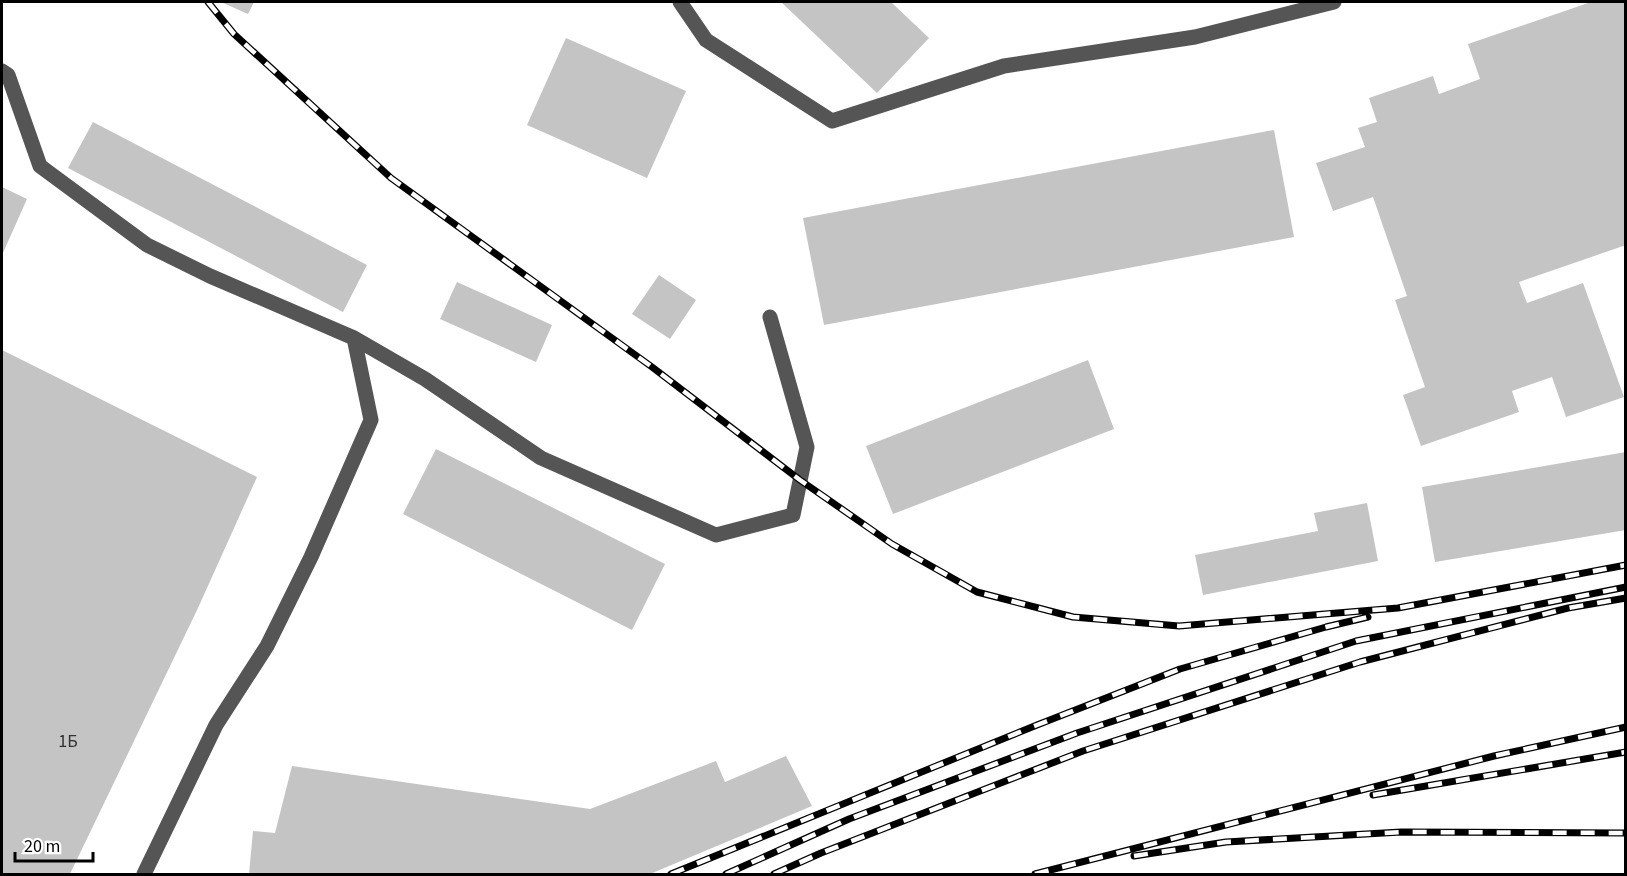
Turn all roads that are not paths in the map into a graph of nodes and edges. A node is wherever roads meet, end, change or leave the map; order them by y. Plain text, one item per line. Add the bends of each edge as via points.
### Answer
1 (680, 2) edge
2 (1334, 2) edge
3 (2, 71) edge
4 (770, 317) dead end
5 (354, 338) junction
6 (144, 874) edge

1 - 2 lane via 706,40 832,121 1004,66 1195,37
3 - 5 lane via 8,75 40,166 147,245
4 - 5 lane via 807,447 793,515 716,535 541,458 425,379
5 - 6 lane via 371,420 307,567 267,646 216,725

